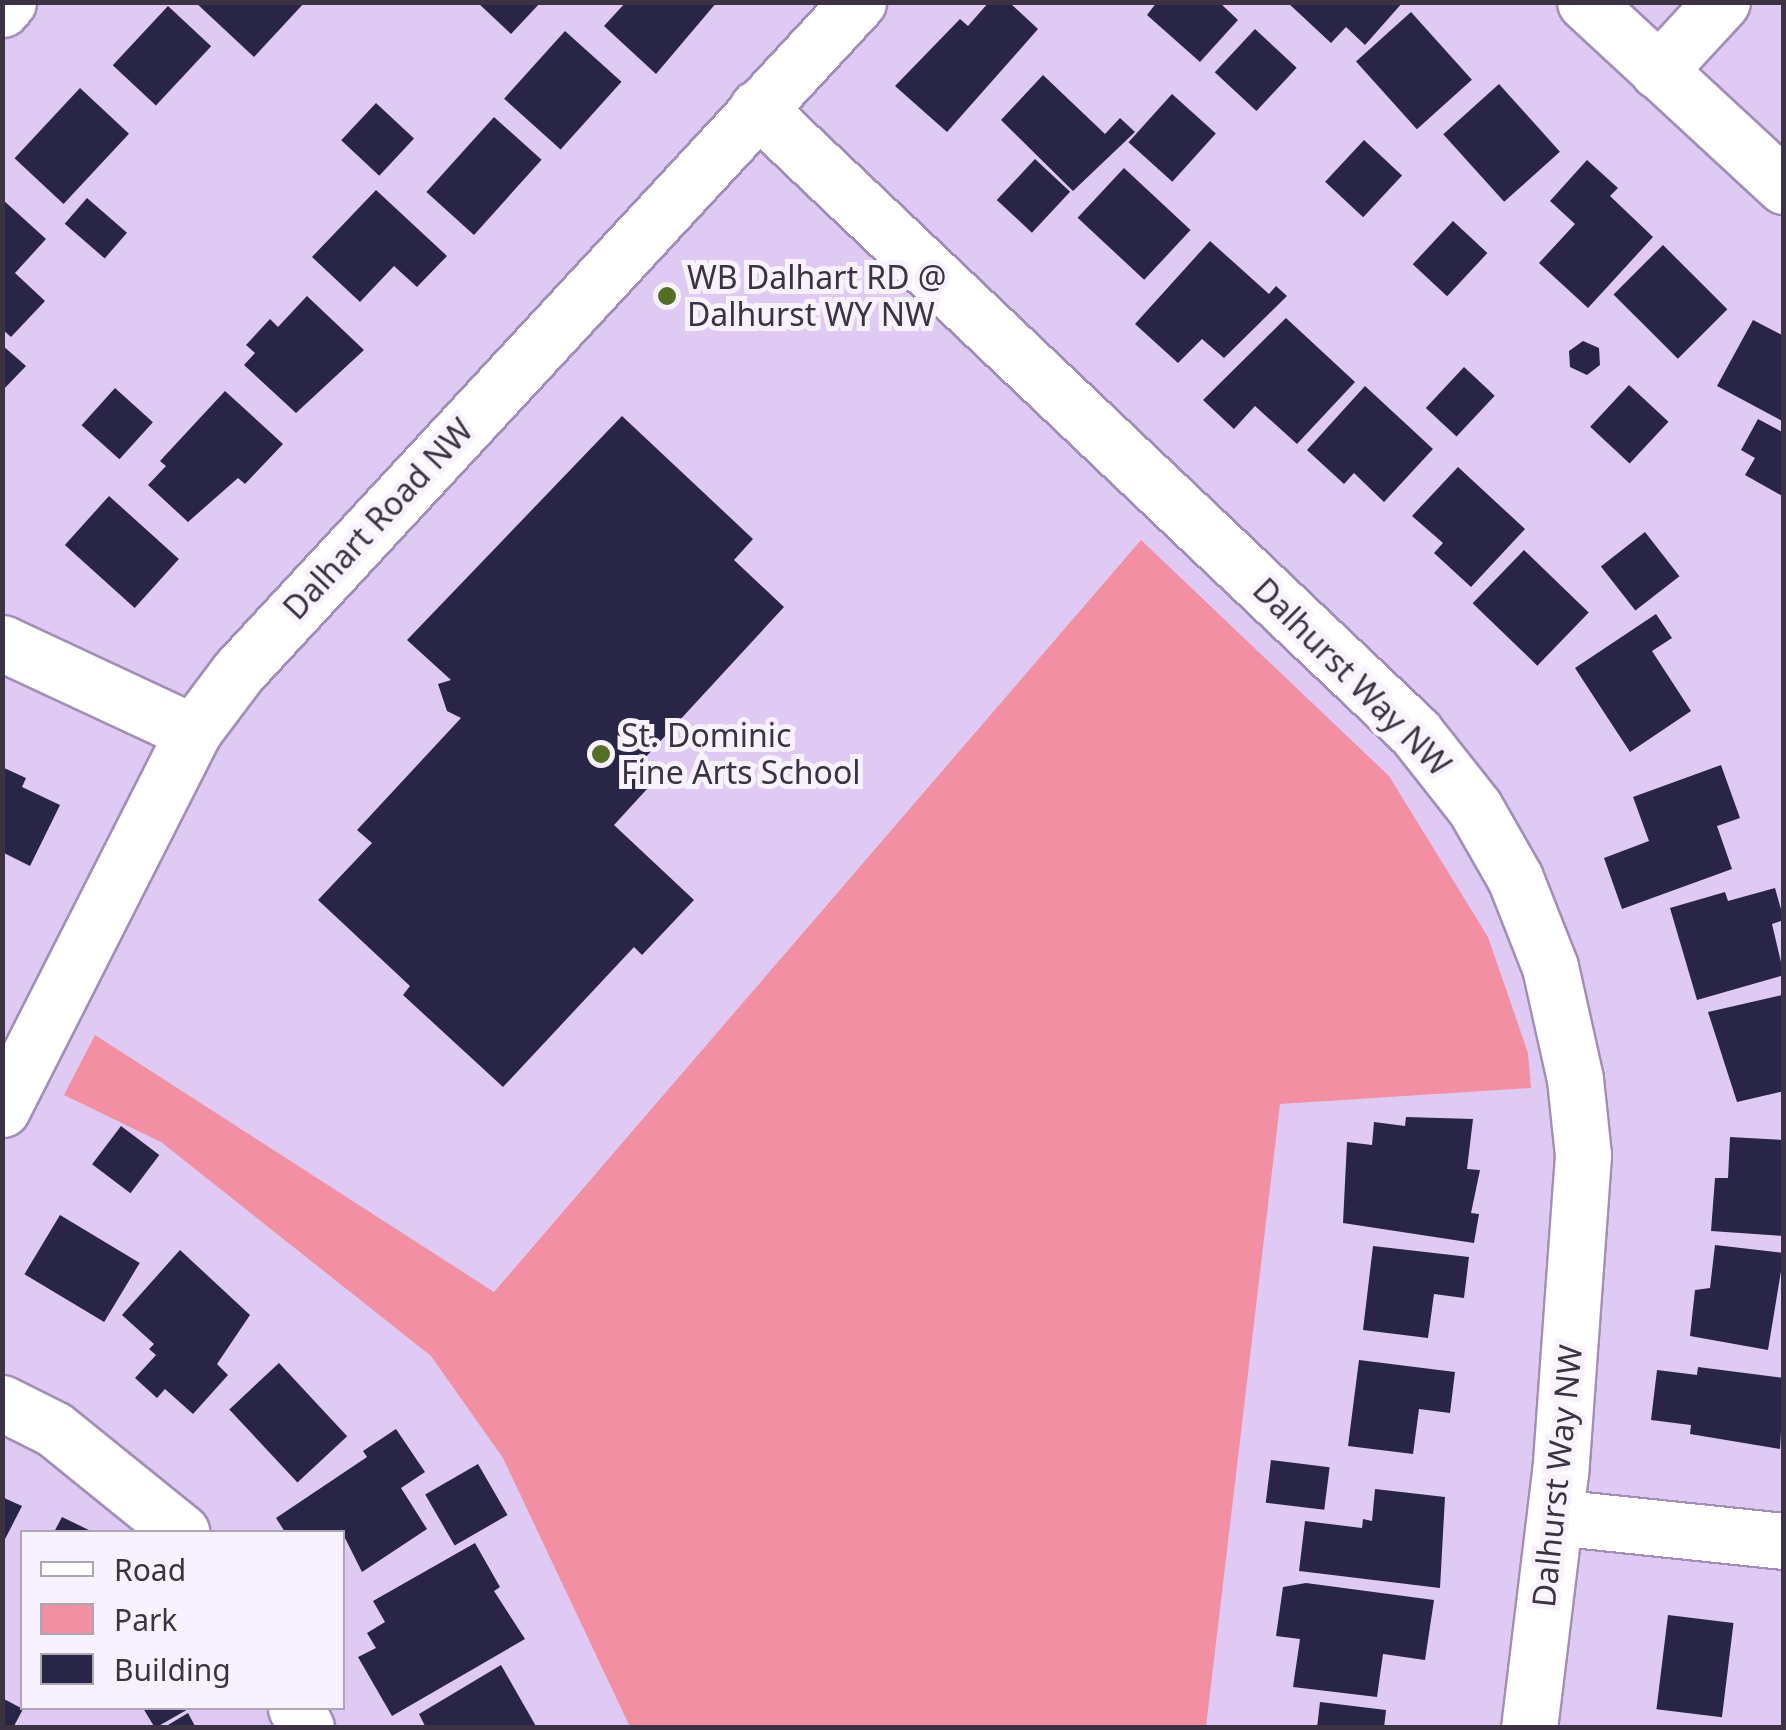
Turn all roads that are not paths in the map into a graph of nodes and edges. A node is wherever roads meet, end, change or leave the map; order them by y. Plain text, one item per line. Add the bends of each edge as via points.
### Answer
1 (8, 2) edge
2 (858, 2) edge
3 (1585, 2) edge
4 (1722, 2) edge
5 (2, 9) edge
6 (1658, 70) junction
7 (758, 108) junction
8 (1784, 186) edge
9 (2, 643) edge
10 (192, 732) junction
11 (2, 1110) edge
12 (2, 1402) edge
13 (1555, 1517) junction
14 (179, 1530) edge
15 (1784, 1541) edge
16 (1529, 1728) edge

1 - 5 street
2 - 7 street, Dalhart Road NW
3 - 6 street
4 - 6 street
6 - 8 street
7 - 10 street, Dalhart Road NW via 238,672
7 - 13 street, Dalhurst Way NW via 1377,694 1446,769 1500,848 1550,968 1575,1080 1583,1155
9 - 10 street
10 - 11 street, Dalhart Road NW
12 - 14 street via 54,1429
13 - 15 street
13 - 16 street, Dalhurst Way NW

